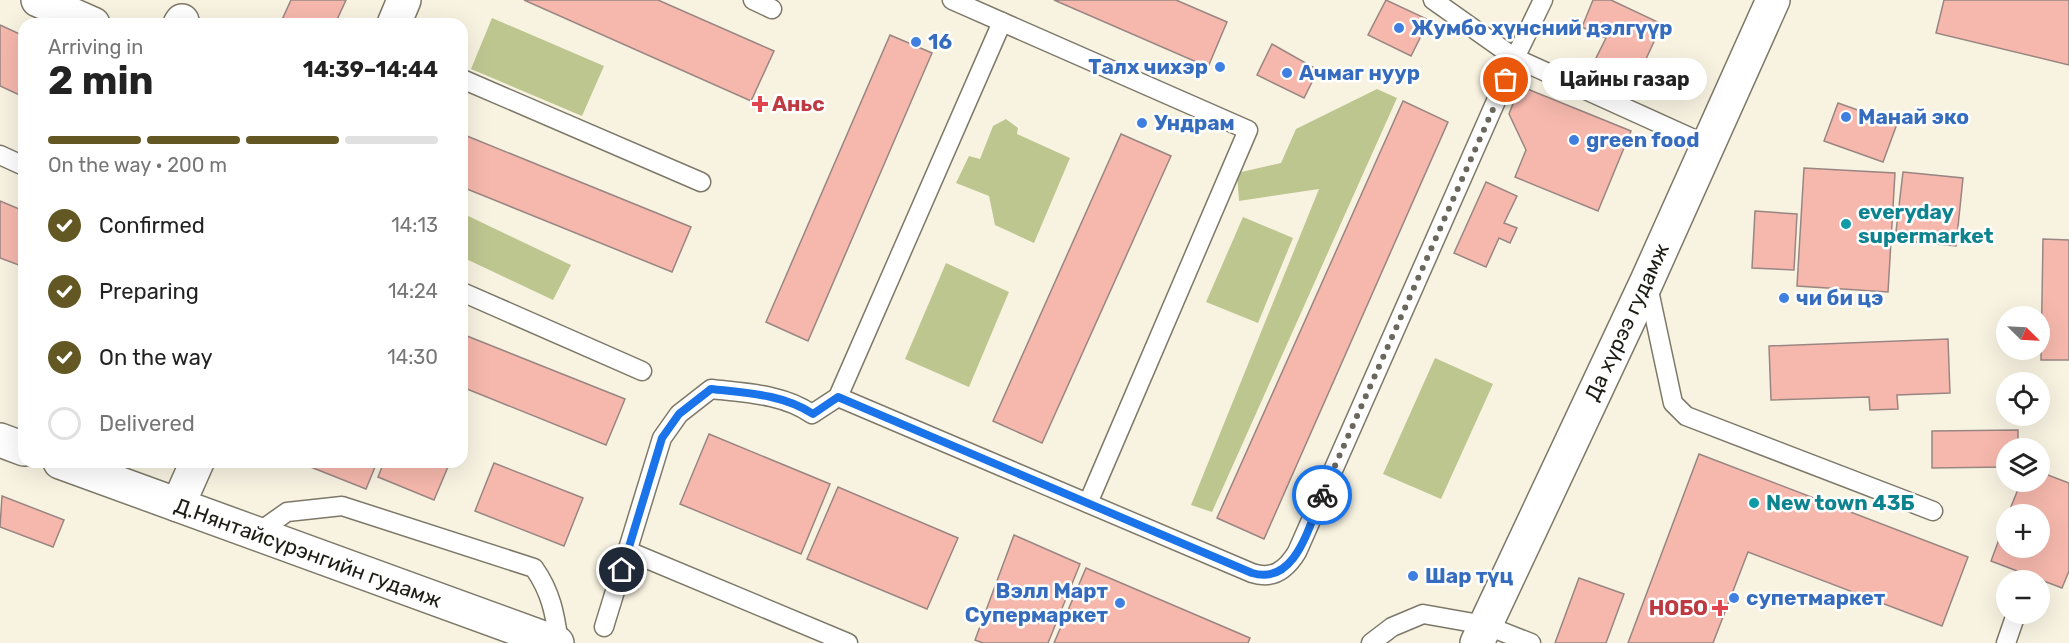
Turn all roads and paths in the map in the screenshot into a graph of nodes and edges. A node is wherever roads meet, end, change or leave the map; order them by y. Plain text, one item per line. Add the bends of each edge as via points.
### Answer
1 (38, 0) edge
2 (404, 0) edge
3 (753, 0) edge
4 (952, 0) edge
5 (1433, 0) edge
6 (1543, 0) edge
7 (1773, 0) edge
8 (772, 9) dead end
9 (79, 18) edge
10 (396, 18) edge
11 (1002, 22) junction
12 (1515, 58) junction
13 (468, 82) edge
14 (1707, 146) junction
15 (0, 155) edge
16 (18, 163) edge
17 (701, 182) dead end
18 (1647, 281) junction
19 (468, 295) edge
20 (642, 371) dead end
21 (838, 397) junction
22 (0, 440) edge
23 (18, 447) edge
24 (76, 468) edge
25 (194, 468) edge
26 (1088, 503) junction
27 (178, 505) junction
28 (1933, 511) dead end
29 (256, 534) junction
30 (628, 551) junction
31 (2014, 624) edge
32 (604, 627) dead end
33 (1481, 634) edge
34 (818, 637) edge
35 (558, 643) edge
36 (848, 643) edge
37 (1371, 643) edge
38 (1530, 643) edge
39 (2006, 643) edge

1 - 9 main road
2 - 10 main road
3 - 8 lane
4 - 11 lane
5 - 12 lane
6 - 12 lane
7 - 14 main road, Да хүрээ гудамж
11 - 21 lane
11 - 26 lane via 1248,130
12 - 14 lane
12 - 26 lane via 1288,565 1271,575 1252,573
13 - 17 lane
14 - 18 main road, Да хүрээ гудамж
15 - 16 lane
18 - 28 lane via 1673,403 1686,416
18 - 33 main road, Да хүрээ гудамж
19 - 20 lane
21 - 26 lane
21 - 30 lane via 813,414 799,405 758,394 711,389 679,414 662,438
22 - 23 main road
24 - 27 main road, Д.Нянтайсүрэнгийн гудамж
25 - 27 main road
27 - 29 main road, Д.Нянтайсүрэнгийн гудамж
29 - 35 main road, Д.Нянтайсүрэнгийн гудамж
29 - 35 lane via 287,512 342,506 534,568 555,609
30 - 32 lane
30 - 34 lane
31 - 39 lane
33 - 37 lane via 1423,614 1392,627
33 - 38 lane
34 - 36 lane

